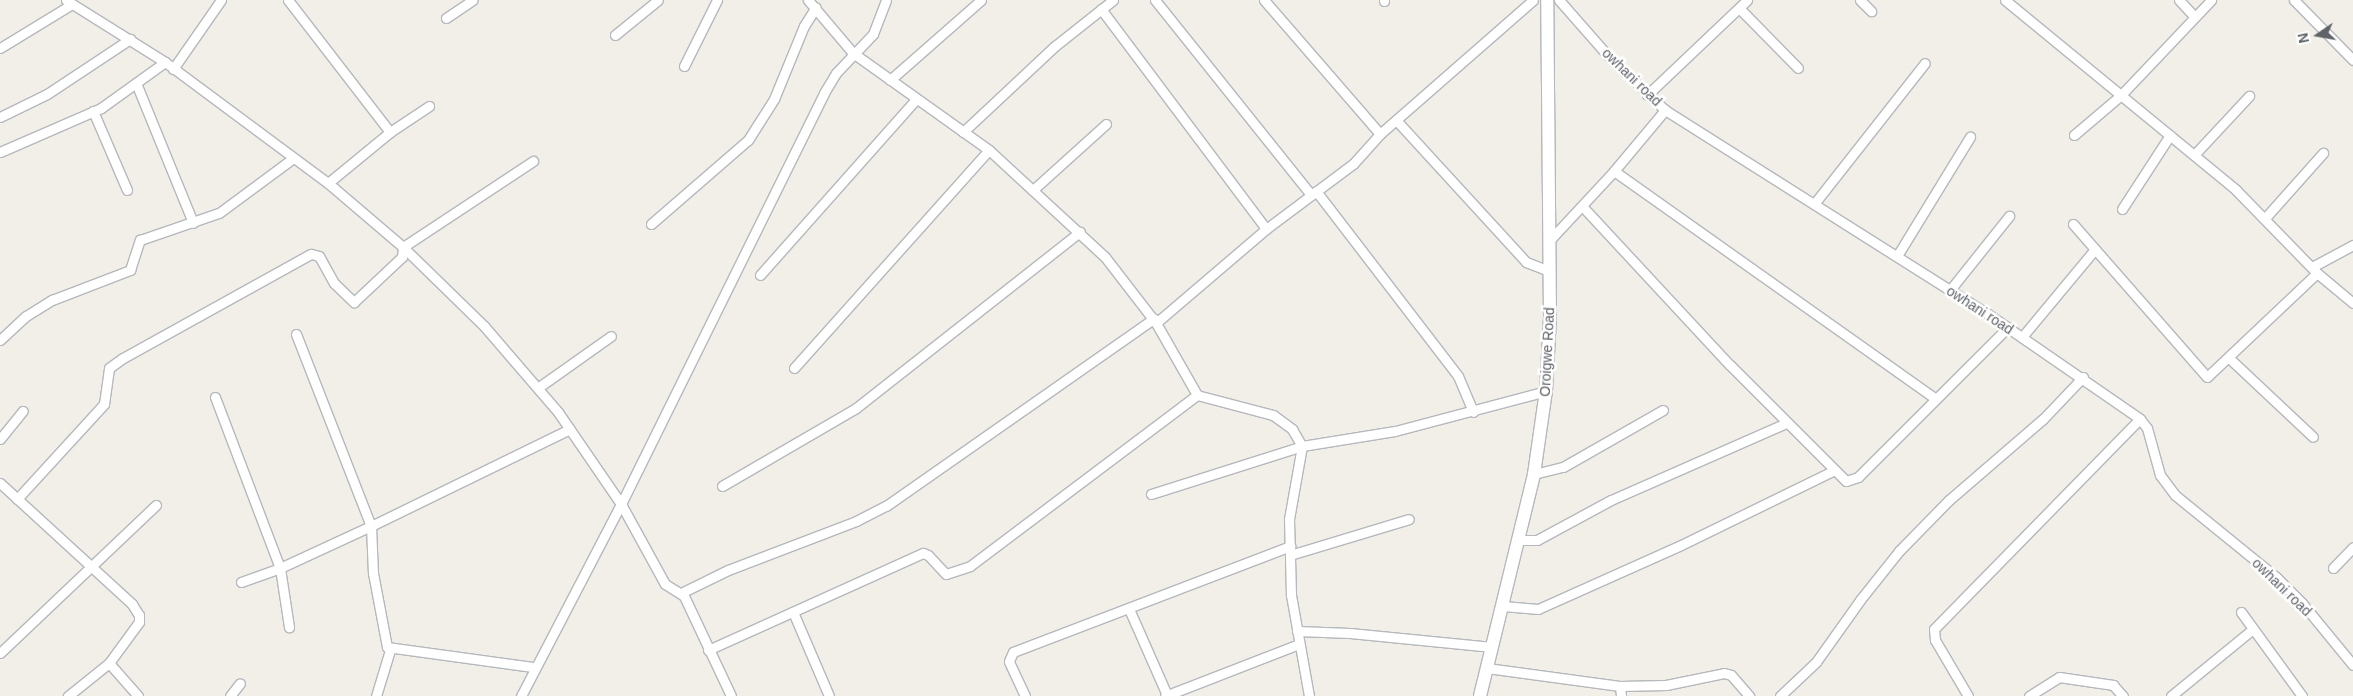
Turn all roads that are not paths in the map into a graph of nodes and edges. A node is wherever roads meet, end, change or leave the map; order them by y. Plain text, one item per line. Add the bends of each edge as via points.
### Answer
1 (221, 0) edge
2 (288, 0) edge
3 (473, 0) edge
4 (658, 0) edge
5 (717, 0) edge
6 (808, 0) edge
7 (886, 0) edge
8 (981, 0) edge
9 (1113, 0) edge
10 (1155, 0) edge
11 (1264, 0) edge
12 (1533, 0) edge
13 (1548, 0) edge
14 (1559, 0) edge
15 (1748, 0) edge
16 (1860, 0) edge
17 (2005, 0) edge
18 (2179, 0) edge
19 (2211, 0) edge
20 (2294, 0) edge
21 (69, 2) edge
22 (816, 8) junction
23 (1739, 8) junction
24 (1101, 9) junction
25 (1871, 11) dead end
26 (2194, 16) junction
27 (446, 18) dead end
28 (615, 34) dead end
29 (130, 39) junction
30 (0, 48) edge
31 (853, 53) junction
32 (2353, 60) edge
33 (165, 62) junction
34 (1925, 63) dead end
35 (684, 66) dead end
36 (173, 68) junction
37 (1798, 68) dead end
38 (890, 80) junction
39 (136, 83) junction
40 (1647, 95) junction
41 (2121, 95) junction
42 (2249, 96) dead end
43 (916, 99) junction
44 (429, 106) dead end
45 (1665, 110) junction
46 (93, 111) junction
47 (0, 118) edge
48 (1396, 120) junction
49 (1106, 124) dead end
50 (390, 132) junction
51 (963, 132) junction
52 (1380, 134) junction
53 (2074, 135) dead end
54 (2170, 135) junction
55 (1970, 137) dead end
56 (990, 150) junction
57 (0, 152) edge
58 (2323, 153) dead end
59 (2194, 155) junction
60 (292, 159) junction
61 (533, 161) dead end
62 (1614, 171) junction
63 (328, 183) junction
64 (1034, 189) junction
65 (127, 190) dead end
66 (1313, 193) junction
67 (1814, 204) junction
68 (1582, 206) junction
69 (2122, 209) dead end
70 (2009, 216) dead end
71 (2266, 217) junction
72 (193, 223) junction
73 (651, 224) dead end
74 (2073, 224) dead end
75 (1266, 229) junction
76 (1080, 232) junction
77 (1548, 242) junction
78 (2353, 246) edge
79 (403, 247) junction
80 (2095, 249) junction
81 (1897, 256) junction
82 (2315, 270) junction
83 (1549, 271) junction
84 (760, 275) dead end
85 (1950, 290) junction
86 (2353, 304) edge
87 (1155, 320) junction
88 (2008, 327) junction
89 (296, 334) dead end
90 (611, 336) dead end
91 (2022, 337) junction
92 (0, 340) edge
93 (2229, 358) junction
94 (794, 368) dead end
95 (2083, 377) junction
96 (539, 387) junction
97 (1546, 391) junction
98 (1197, 395) junction
99 (215, 397) dead end
100 (1935, 398) junction
101 (1664, 410) dead end
102 (23, 411) dead end
103 (1473, 412) junction
104 (2140, 419) junction
105 (1786, 423) junction
106 (570, 428) junction
107 (2313, 437) dead end
108 (0, 439) edge
109 (1302, 446) junction
110 (1833, 471) junction
111 (1534, 474) junction
112 (0, 483) edge
113 (722, 486) dead end
114 (1151, 494) dead end
115 (17, 499) junction
116 (621, 504) junction
117 (156, 505) dead end
118 (1409, 519) dead end
119 (371, 526) junction
120 (1518, 540) junction
121 (2353, 547) edge
122 (1290, 550) junction
123 (90, 568) junction
124 (280, 568) junction
125 (2333, 568) dead end
126 (241, 582) dead end
127 (681, 593) junction
128 (1503, 606) junction
129 (1129, 609) junction
130 (793, 612) junction
131 (2240, 612) dead end
132 (289, 627) dead end
133 (2253, 630) junction
134 (1297, 631) junction
135 (1299, 644) junction
136 (1492, 647) junction
137 (390, 650) junction
138 (708, 650) junction
139 (0, 653) edge
140 (109, 663) junction
141 (2353, 665) edge
142 (533, 667) junction
143 (1487, 668) junction
144 (240, 683) dead end
145 (1620, 686) junction
146 (68, 696) edge
147 (138, 696) edge
148 (230, 696) edge
149 (376, 696) edge
150 (521, 696) edge
151 (731, 696) edge
152 (829, 696) edge
153 (1025, 696) edge
154 (1166, 696) edge
155 (1309, 696) edge
156 (1480, 696) edge
157 (1621, 696) edge
158 (1749, 696) edge
159 (1780, 696) edge
160 (1968, 696) edge
161 (2029, 696) edge
162 (2123, 696) edge
163 (2171, 696) edge
164 (2302, 696) edge

1 - 36 street
2 - 50 street
3 - 27 street
4 - 28 street
5 - 35 street
6 - 22 street
7 - 31 street via 872,34
8 - 38 street
9 - 24 street
10 - 66 street
11 - 52 street
12 - 48 street
13 - 77 street, Oroigwe Road
14 - 40 street, owhani road
15 - 23 street
16 - 25 street
17 - 41 street
18 - 26 street
19 - 26 street
20 - 32 street
21 - 29 street
21 - 30 street
22 - 31 street
22 - 73 street via 804,26 774,99 748,140
23 - 37 street
23 - 40 street
24 - 51 street via 1055,46
24 - 75 street
26 - 41 street
29 - 33 street
29 - 47 street via 47,94
31 - 38 street
31 - 116 street via 824,93
33 - 36 street
33 - 39 street
34 - 67 street
36 - 60 street
38 - 43 street
39 - 46 street
39 - 72 street
40 - 45 street, owhani road
41 - 53 street
41 - 54 street
42 - 59 street
43 - 51 street
43 - 84 street
44 - 50 street
45 - 62 street
45 - 67 street, owhani road
46 - 57 street
46 - 65 street
48 - 52 street
48 - 83 street via 1526,262
49 - 64 street
50 - 63 street
51 - 56 street
52 - 66 street via 1353,164
54 - 59 street
54 - 69 street
55 - 81 street
56 - 64 street
56 - 94 street
58 - 71 street
59 - 71 street
60 - 63 street
60 - 72 street via 234,205
61 - 79 street
62 - 68 street
62 - 100 street
63 - 79 street
64 - 76 street
66 - 75 street
66 - 103 street via 1458,376
67 - 81 street, owhani road
68 - 77 street
68 - 105 street
70 - 85 street
71 - 82 street
72 - 92 street via 140,240 130,270 52,300 26,316
74 - 80 street
75 - 87 street
76 - 87 street via 1120,273
76 - 113 street via 856,408
77 - 83 street, Oroigwe Road
78 - 82 street
79 - 96 street via 484,326
79 - 115 street via 402,257 354,302 334,283 319,256 311,254 123,358 109,368 104,404
80 - 91 street
80 - 93 street via 2204,375 2210,376
81 - 85 street, owhani road
82 - 86 street
82 - 93 street
83 - 97 street, Oroigwe Road
85 - 88 street, owhani road
87 - 98 street
87 - 127 street via 886,506 856,521 728,570
88 - 91 street, owhani road
88 - 100 street
89 - 119 street
90 - 96 street
91 - 95 street, owhani road
93 - 107 street
95 - 104 street, owhani road
95 - 159 street via 2043,419 1948,500 1860,600 1816,662
96 - 106 street
97 - 103 street
97 - 111 street, Oroigwe Road
98 - 109 street via 1273,415 1292,429
98 - 130 street via 970,566 946,574 923,553
99 - 124 street
100 - 110 street via 1858,477 1846,481
101 - 111 street via 1563,467
102 - 108 street
103 - 109 street via 1395,431
104 - 141 street, owhani road via 2147,428 2160,475 2175,495 2276,577
104 - 160 street via 1934,630 1935,640
105 - 110 street
105 - 120 street via 1611,500 1537,540
106 - 116 street
106 - 119 street
109 - 114 street
109 - 122 street via 1291,498
110 - 128 street via 1546,606 1531,611
111 - 120 street, Oroigwe Road
112 - 115 street
115 - 123 street
116 - 127 street via 665,584
116 - 142 street
117 - 123 street
118 - 122 street
119 - 124 street
119 - 137 street via 376,590 385,644
120 - 128 street, Oroigwe Road
121 - 125 street
122 - 129 street
122 - 134 street
123 - 139 street
123 - 140 street via 132,604 139,615 139,622
124 - 126 street
124 - 132 street
127 - 138 street
128 - 136 street, Oroigwe Road
129 - 153 street via 1013,652 1009,661
129 - 154 street
130 - 138 street
130 - 152 street
131 - 133 street
133 - 163 street
133 - 164 street
134 - 135 street
134 - 136 street
135 - 154 street
135 - 155 street
136 - 143 street, Oroigwe Road
137 - 142 street
137 - 149 street
138 - 151 street
140 - 146 street
140 - 147 street
142 - 150 street
143 - 145 street
143 - 156 street, Oroigwe Road
144 - 148 street
145 - 157 street
145 - 158 street via 1666,685 1724,674 1731,675
161 - 162 street via 2059,678 2114,685

